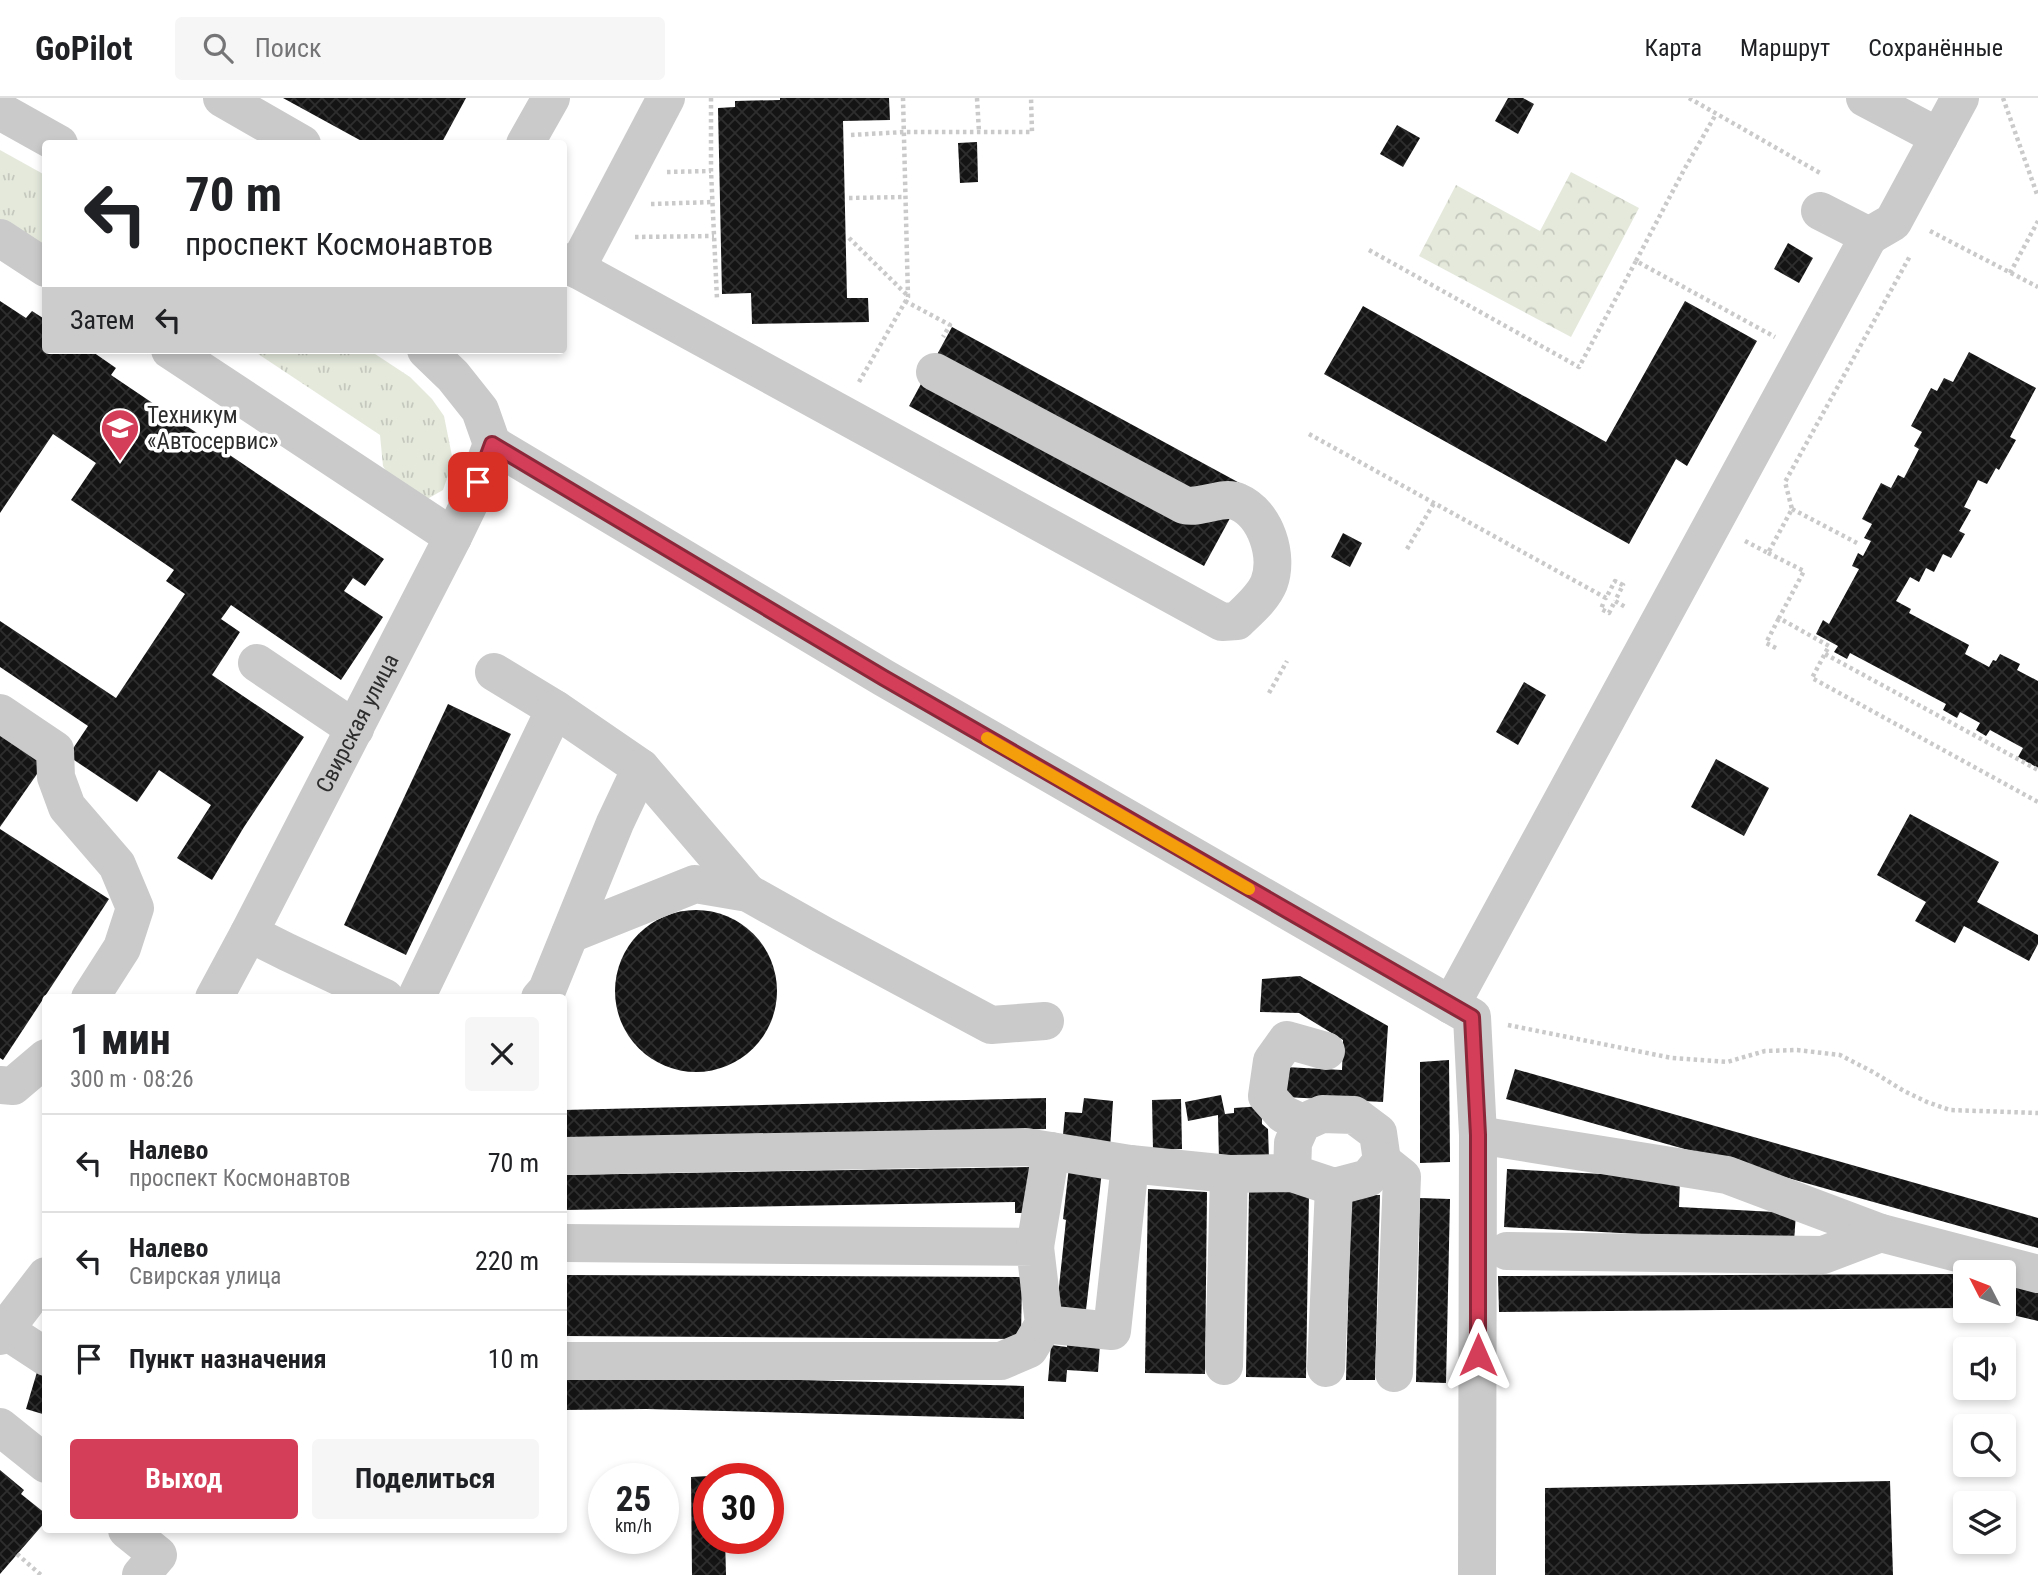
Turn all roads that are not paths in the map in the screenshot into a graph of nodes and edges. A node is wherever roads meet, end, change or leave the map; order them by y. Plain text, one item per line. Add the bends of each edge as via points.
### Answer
1 (222, 98) edge
2 (551, 98) edge
3 (666, 98) edge
4 (1865, 98) edge
5 (1960, 98) edge
6 (0, 111) edge
7 (1939, 137) junction
8 (52, 140) edge
9 (295, 140) edge
10 (527, 140) edge
11 (1821, 192) road end
12 (1882, 227) junction
13 (0, 237) edge
14 (42, 265) edge
15 (570, 266) edge
16 (176, 354) edge
17 (430, 354) edge
18 (935, 372) dead end
19 (492, 444) junction
20 (1229, 526) dead end
21 (453, 537) junction
22 (1222, 622) junction
23 (257, 663) dead end
24 (494, 672) dead end
25 (555, 709) junction
26 (0, 713) edge
27 (355, 729) junction
28 (641, 768) junction
29 (748, 892) junction
30 (250, 933) junction
31 (570, 934) junction
32 (93, 994) edge
33 (216, 994) edge
34 (376, 994) edge
35 (418, 994) edge
36 (544, 994) edge
37 (1461, 1011) junction
38 (1045, 1021) dead end
39 (1326, 1051) dead end
40 (42, 1061) edge
41 (0, 1085) edge
42 (1302, 1123) junction
43 (1478, 1135) junction
44 (1051, 1151) junction
45 (567, 1156) edge
46 (1382, 1161) junction
47 (1130, 1164) junction
48 (1292, 1173) junction
49 (1230, 1174) junction
50 (1334, 1187) junction
51 (1881, 1233) junction
52 (567, 1243) edge
53 (1035, 1247) junction
54 (1507, 1251) dead end
55 (2038, 1274) edge
56 (42, 1281) edge
57 (1044, 1324) junction
58 (3, 1333) edge
59 (42, 1355) edge
60 (567, 1361) edge
61 (1224, 1366) dead end
62 (1326, 1368) dead end
63 (1394, 1373) dead end
64 (0, 1427) edge
65 (42, 1461) edge
66 (130, 1533) edge
67 (160, 1568) edge
68 (1477, 1575) edge

1 - 9 street
2 - 10 street
3 - 15 street
4 - 7 street
5 - 7 street
6 - 8 street
7 - 12 street
11 - 12 street
12 - 37 street
13 - 14 street
15 - 22 street
16 - 21 street
17 - 19 street via 480,410
18 - 22 street via 1184,505 1229,500 1250,510 1268,538 1273,557 1269,583 1237,621
19 - 21 street, Свирская улица
19 - 37 street via 884,678
20 - 22 street via 1248,559
21 - 27 street, Свирская улица
23 - 27 street
24 - 25 street
25 - 28 street
25 - 35 street
26 - 32 street via 55,750 56,777 67,807 117,865 135,908 122,948
27 - 30 street, Свирская улица
28 - 29 street
28 - 31 street
29 - 31 street via 695,884
29 - 38 street via 991,1025
30 - 33 street, Свирская улица
30 - 34 street
31 - 36 street
37 - 43 street
39 - 42 street via 1287,1040 1272,1061 1267,1096 1283,1114
40 - 41 street via 13,1086
42 - 46 street via 1322,1114 1354,1115 1378,1133
42 - 48 street via 1293,1143
43 - 51 street via 1727,1175
43 - 68 street
44 - 45 street via 1026,1147
44 - 47 street
44 - 53 street
46 - 50 street via 1368,1178
46 - 63 street via 1402,1177
47 - 49 street
47 - 57 street via 1112,1331
48 - 49 street
48 - 50 street
49 - 61 street
50 - 62 street
51 - 54 street via 1823,1255
51 - 55 street
52 - 53 street
53 - 57 street
56 - 58 street
57 - 60 street via 1029,1349 1001,1361
58 - 59 street
64 - 65 street
66 - 67 street

